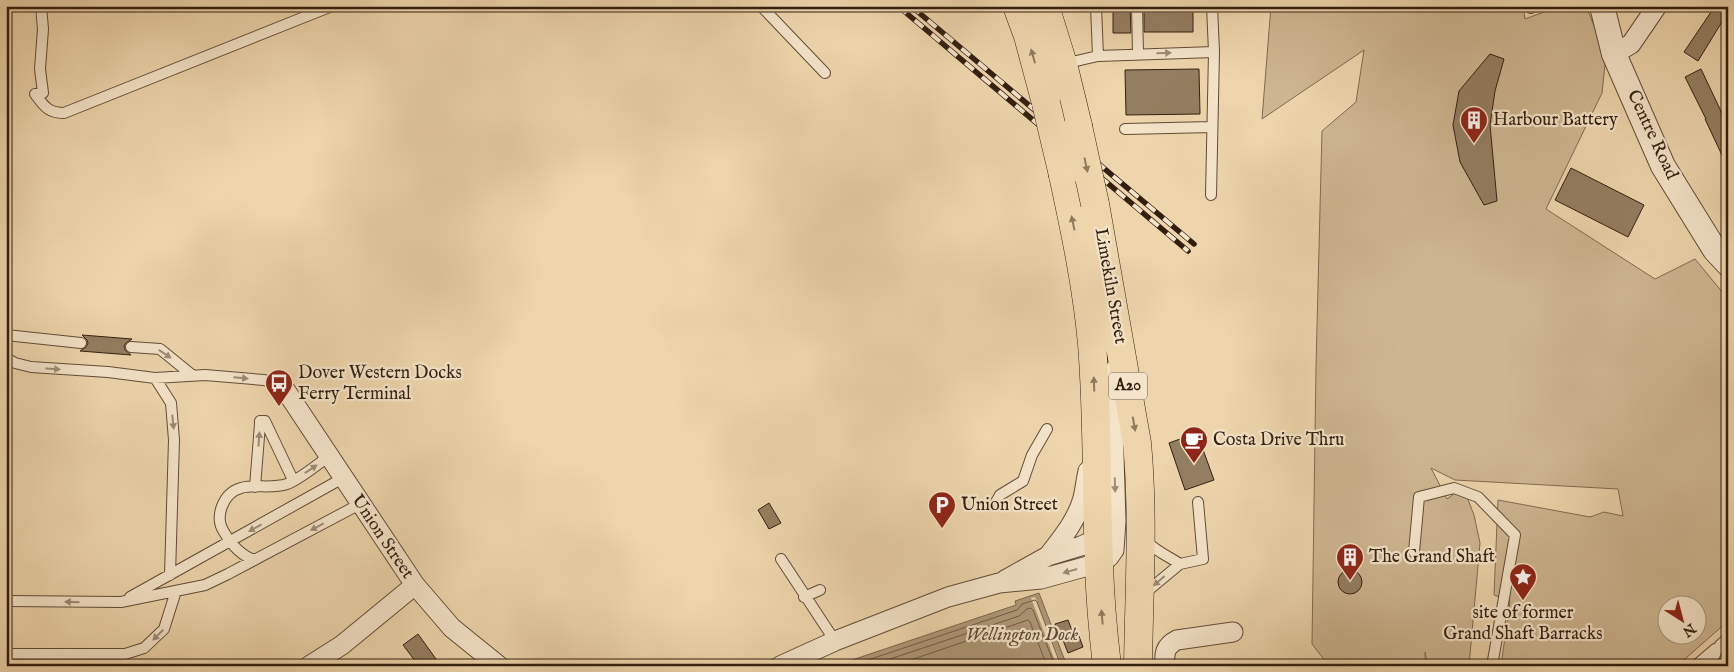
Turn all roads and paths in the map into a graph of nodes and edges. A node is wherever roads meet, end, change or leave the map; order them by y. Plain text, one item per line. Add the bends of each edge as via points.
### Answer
1 (41, 6) edge
2 (332, 6) edge
3 (761, 6) edge
4 (1017, 6) edge
5 (1045, 6) edge
6 (1096, 6) edge
7 (1137, 6) edge
8 (1212, 6) edge
9 (1602, 6) edge
10 (1657, 6) edge
11 (1214, 52) junction
12 (1138, 54) junction
13 (1614, 54) junction
14 (1098, 56) junction
15 (1063, 64) junction
16 (825, 74) dead end
17 (1212, 128) junction
18 (1125, 129) dead end
19 (1211, 195) dead end
20 (1728, 264) edge
21 (6, 335) edge
22 (81, 343) dead end
23 (132, 347) dead end
24 (6, 358) edge
25 (192, 375) junction
26 (155, 378) junction
27 (286, 391) joint
28 (1047, 429) dead end
29 (1096, 441) junction
30 (329, 456) junction
31 (343, 478) junction
32 (293, 480) junction
33 (255, 487) junction
34 (996, 502) dead end
35 (1198, 502) dead end
36 (360, 504) junction
37 (231, 542) junction
38 (1113, 544) junction
39 (1414, 552) dead end
40 (1048, 556) junction
41 (781, 559) dead end
42 (255, 560) junction
43 (1180, 564) junction
44 (170, 576) junction
45 (999, 583) junction
46 (415, 585) junction
47 (820, 590) dead end
48 (176, 591) junction
49 (804, 597) junction
50 (1139, 599) junction
51 (6, 601) edge
52 (121, 602) junction
53 (1233, 632) dead end
54 (1728, 638) edge
55 (834, 641) junction
56 (1720, 645) junction
57 (6, 654) edge
58 (309, 666) edge
59 (499, 666) edge
60 (780, 666) edge
61 (1107, 666) edge
62 (1138, 666) edge
63 (1165, 666) edge
64 (1492, 666) edge
65 (1694, 666) edge
66 (1709, 666) edge

1 - 2 lane via 43,93 35,94 54,113 64,113
3 - 16 lane
29 -> 4 highway, Limekiln Street / A20, bridge via 1092,343 1079,248 1046,103
5 - 15 highway, Limekiln Street / A20
6 - 14 lane
7 - 12 lane
8 - 11 lane
9 - 13 street, Centre Road
10 - 13 street via 1631,44
12 -> 11 lane
11 - 17 lane
12 - 14 lane
13 - 20 street, Centre Road via 1662,166 1715,250
14 - 15 lane
15 -> 38 highway, Limekiln Street / A20, bridge via 1095,204 1138,443 1141,481
17 - 18 lane
17 - 19 lane
21 - 22 lane
23 -> 25 lane via 160,349
24 -> 26 lane via 31,367
25 - 26 lane
25 -> 27 lane via 264,380 278,384
26 -> 44 lane via 171,403 174,440
27 - 30 street, Union Street
28 - 34 lane via 1032,455 1023,481 1000,495
38 -> 29 highway, Limekiln Street / A20
29 - 40 street via 1083,499 1065,534
30 - 31 street, Union Street
32 -> 30 lane
31 - 36 street, Union Street
31 -> 37 lane
32 - 33 lane via 288,484
33 -> 32 lane via 260,421 263,420
33 - 37 lane via 232,492 221,507 220,520
35 - 43 lane via 1203,559
36 -> 42 lane
36 - 46 street, Union Street
37 - 42 lane via 240,552
37 - 44 lane
38 - 40 street via 1082,546
38 - 43 lane via 1156,551
38 -> 45 street via 1041,579
38 - 50 highway, Limekiln Street / A20 via 1140,570
61 -> 38 highway, A20 via 1102,619
39 - 64 lane via 1420,497 1454,488 1478,497 1515,535
40 - 45 street
41 - 49 lane
42 - 48 lane via 205,585
43 -> 50 lane
44 - 52 lane
45 - 55 street via 948,597
46 - 58 street via 342,645
46 - 59 street, Union Street via 452,628
47 - 49 lane
48 - 52 lane
48 -> 57 lane via 164,629 144,648 125,654
49 - 55 lane
50 - 62 highway, A20
52 -> 51 lane
53 - 63 street via 1170,643 1164,655
54 - 56 lane
55 - 60 street
56 - 65 lane
56 - 66 lane

